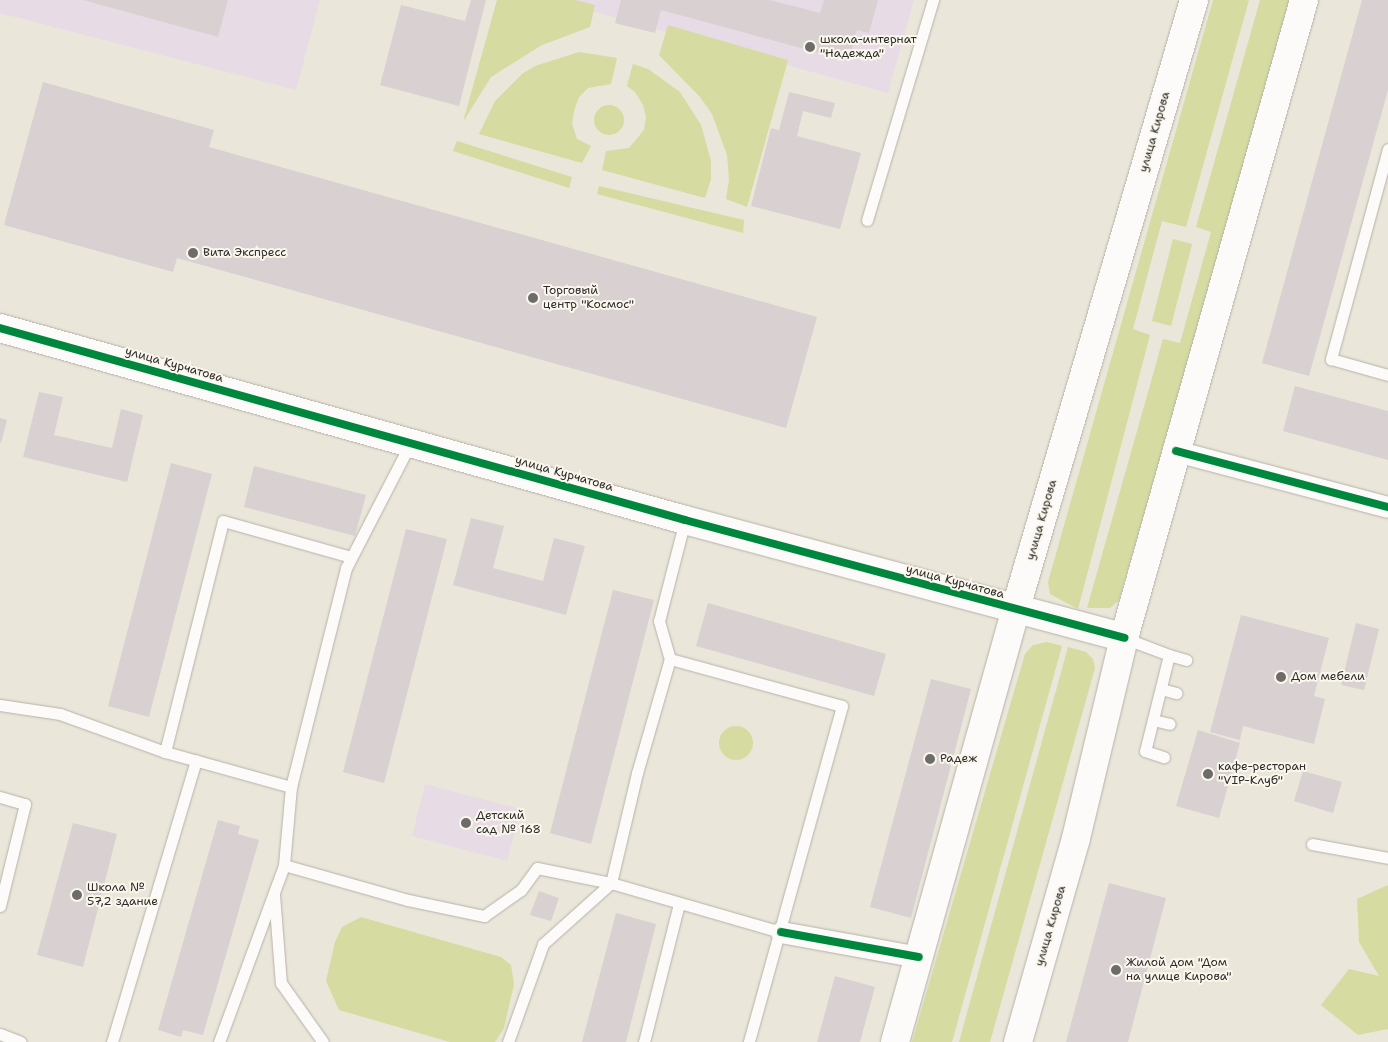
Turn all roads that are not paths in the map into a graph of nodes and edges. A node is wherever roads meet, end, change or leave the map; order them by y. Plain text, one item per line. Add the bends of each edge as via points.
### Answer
1 (933, 0) edge
2 (1194, 0) edge
3 (1304, 0) edge
4 (1388, 149) edge
5 (867, 220) dead end
6 (0, 328) edge
7 (1388, 375) edge
8 (411, 442) junction
9 (1176, 451) junction
10 (1388, 507) edge
11 (685, 520) junction
12 (352, 557) junction
13 (1015, 610) junction
14 (1124, 638) junction
15 (1169, 655) junction
16 (670, 659) junction
17 (1186, 660) dead end
18 (1161, 689) junction
19 (1176, 692) dead end
20 (0, 704) edge
21 (1153, 720) junction
22 (1170, 724) dead end
23 (165, 752) junction
24 (1164, 757) dead end
25 (196, 760) junction
26 (291, 788) junction
27 (0, 797) edge
28 (1312, 844) dead end
29 (1388, 858) edge
30 (284, 865) junction
31 (610, 883) junction
32 (274, 890) junction
33 (679, 904) junction
34 (0, 906) edge
35 (781, 932) junction
36 (919, 957) junction
37 (0, 1034) edge
38 (21, 1042) edge
39 (112, 1042) edge
40 (219, 1042) edge
41 (323, 1042) edge
42 (508, 1042) edge
43 (644, 1042) edge
44 (748, 1042) edge
45 (895, 1042) edge
46 (1018, 1042) edge

1 - 5 lane
2 - 13 main road, улица Кирова
3 - 9 main road, улица Кирова
4 - 7 lane via 1331,359
6 - 8 main road, улица Курчатова
8 - 11 main road, улица Курчатова
8 - 12 lane
9 - 10 street
9 - 14 main road, улица Кирова
11 - 13 main road, улица Курчатова
11 - 16 lane via 659,621
12 - 23 lane via 223,521
12 - 26 lane via 346,568
13 - 14 main road, улица Курчатова
13 - 36 main road, улица Кирова
14 - 15 lane
14 - 46 main road, улица Кирова via 1076,838
15 - 17 lane
15 - 18 lane
16 - 31 lane via 636,773
16 - 35 lane via 842,706
18 - 19 lane
18 - 21 lane
20 - 23 lane via 60,714
21 - 22 lane
21 - 24 lane via 1145,752
23 - 25 lane
25 - 26 lane
25 - 39 lane
26 - 30 lane
27 - 34 lane via 25,804
28 - 29 lane
30 - 31 lane via 408,900 484,916 521,890 536,868
30 - 32 lane
31 - 33 lane
31 - 42 lane via 542,944
32 - 40 lane
32 - 41 lane via 281,983
33 - 35 lane
33 - 43 lane
35 - 36 street
35 - 44 lane
36 - 45 main road, улица Кирова
37 - 38 lane

